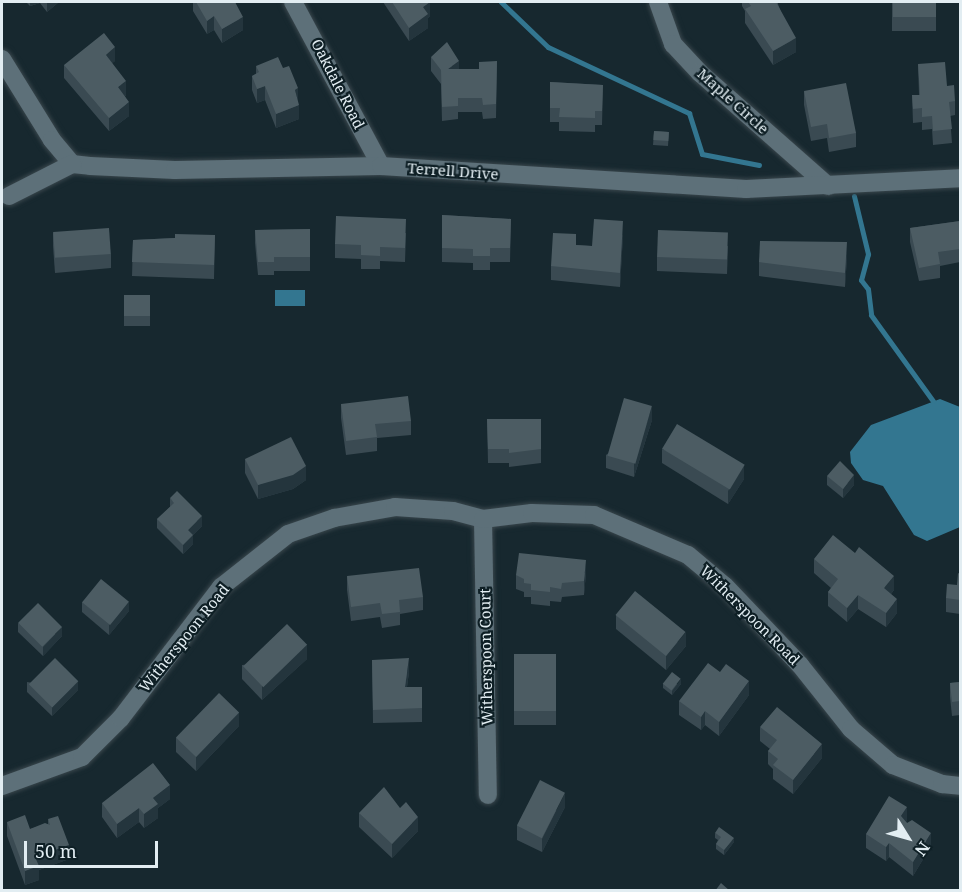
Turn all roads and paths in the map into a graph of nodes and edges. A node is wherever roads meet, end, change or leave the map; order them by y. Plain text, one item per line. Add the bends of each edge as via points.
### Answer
1 (293, 2) edge
2 (658, 2) edge
3 (2, 59) edge
4 (72, 164) junction
5 (381, 166) junction
6 (960, 178) edge
7 (828, 186) junction
8 (9, 196) dead end
9 (483, 519) junction
10 (2, 786) edge
11 (960, 786) edge
12 (488, 795) dead end

1 - 5 street, Oakdale Road
2 - 7 street, Maple Circle via 673,44 680,52
3 - 4 street via 52,140
4 - 5 street, Terrell Drive via 175,170
4 - 8 street
5 - 7 street, Terrell Drive via 747,189
6 - 7 street, Terrell Drive
9 - 10 street, Witherspoon Road via 453,511 395,507 334,518 288,534 221,587 121,718 82,757
9 - 11 street, Witherspoon Road via 532,513 594,515 688,555 725,586 800,665 851,729 893,765 942,784
9 - 12 street, Witherspoon Court

